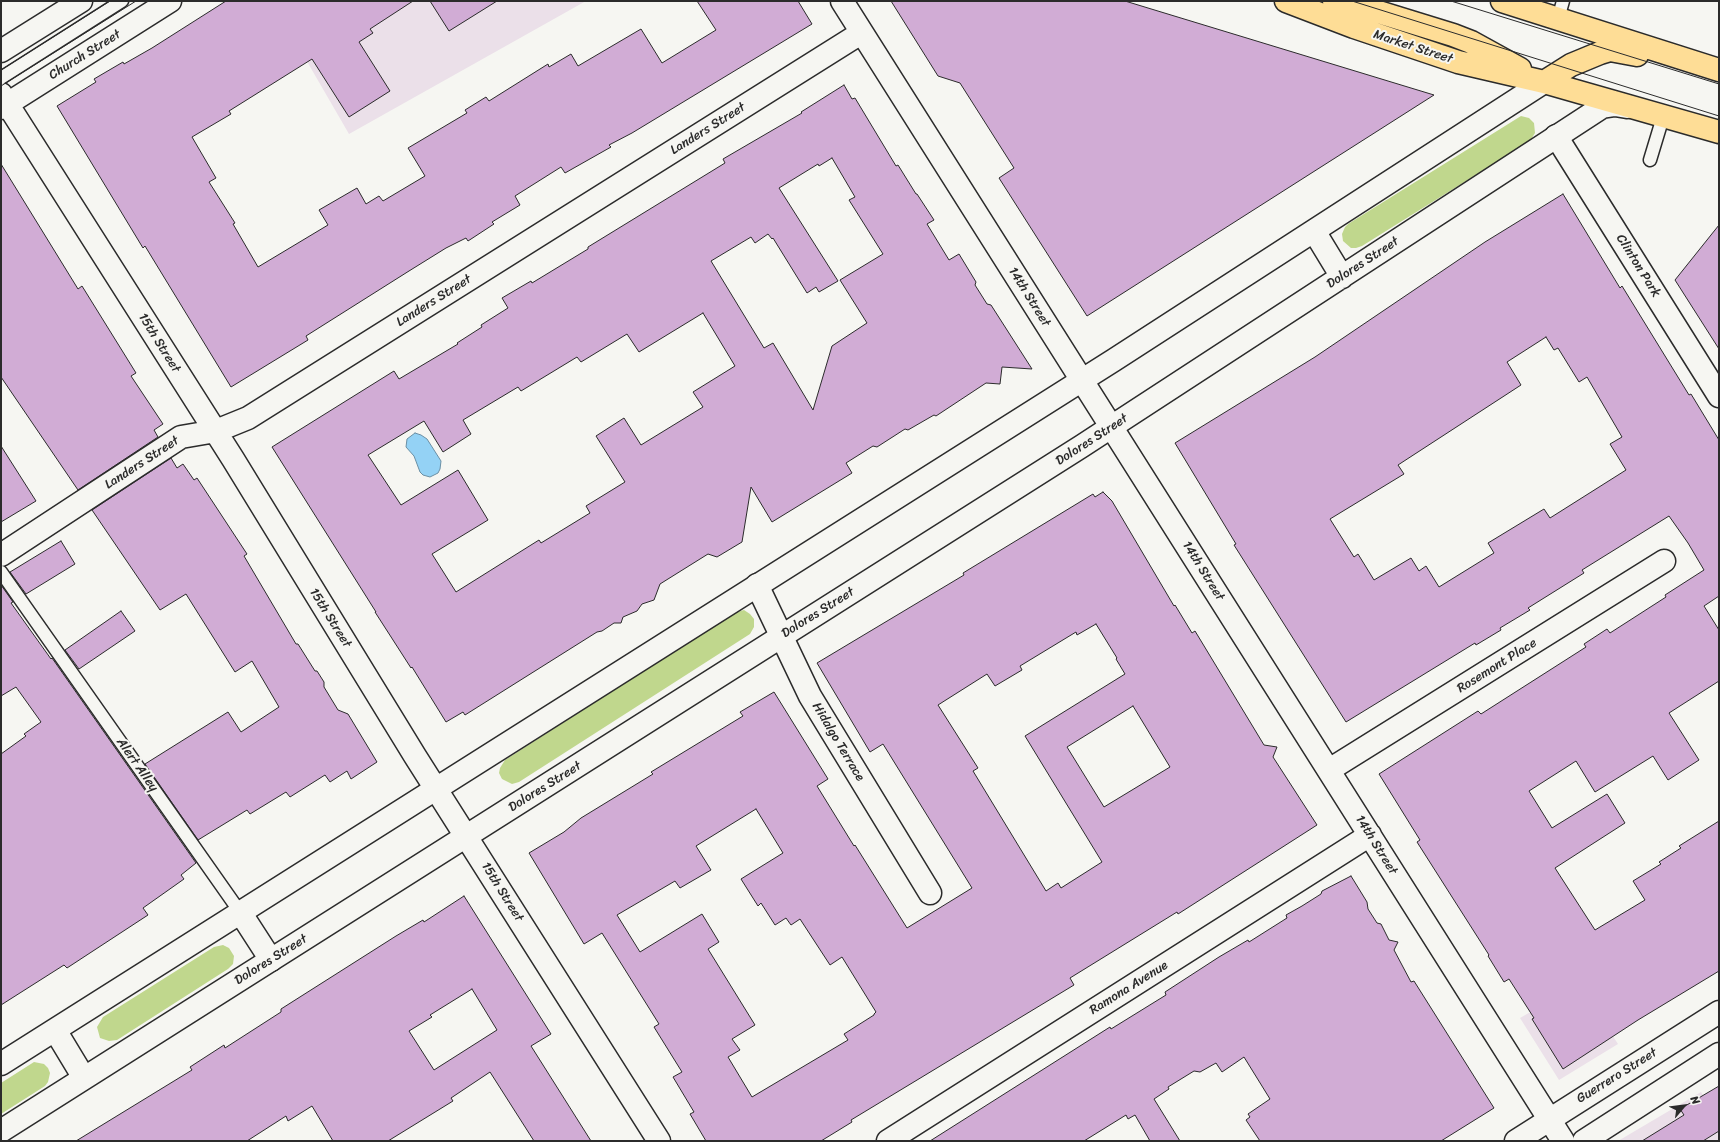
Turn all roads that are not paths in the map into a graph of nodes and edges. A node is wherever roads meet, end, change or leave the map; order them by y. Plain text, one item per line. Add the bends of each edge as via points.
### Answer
1 (81, 1) edge
2 (122, 1) edge
3 (170, 1) edge
4 (842, 1) edge
5 (1286, 1) edge
6 (1334, 1) edge
7 (1502, 1) edge
8 (1561, 10) edge
9 (861, 33) junction
10 (1, 51) edge
11 (1719, 70) edge
12 (1, 78) edge
13 (1544, 82) junction
14 (3, 102) edge
15 (1636, 109) junction
16 (1663, 116) junction
17 (1719, 132) edge
18 (1556, 136) junction
19 (1650, 160) dead end
20 (1314, 231) junction
21 (1342, 277) junction
22 (1082, 380) junction
23 (1719, 396) edge
24 (1112, 427) junction
25 (216, 431) junction
26 (1, 555) edge
27 (1664, 560) dead end
28 (1, 572) edge
29 (757, 585) junction
30 (781, 636) junction
31 (1329, 770) junction
32 (436, 789) junction
33 (1370, 835) junction
34 (466, 836) junction
35 (930, 893) dead end
36 (240, 912) junction
37 (271, 960) junction
38 (1719, 1012) edge
39 (55, 1030) junction
40 (1719, 1054) edge
41 (1, 1064) edge
42 (84, 1078) junction
43 (1550, 1119) junction
44 (1, 1131) edge
45 (659, 1141) edge
46 (888, 1141) edge
47 (1516, 1141) edge
48 (1563, 1141) edge
49 (1584, 1141) edge

1 - 10 street
2 - 12 lane, Church Street
3 - 14 street, Church Street
4 - 9 street, 14th Street
5 - 13 main road, Market Street via 1458,62
6 - 13 main road, Market Street via 1454,34
7 - 8 main road
8 - 11 main road
9 - 22 street, 14th Street
9 - 25 street, Landers Street via 248,418
11 - 13 main road via 1610,50 1571,65
13 - 15 main road, Market Street
13 - 20 street
14 - 25 street, 15th Street
15 - 16 main road, Market Street
15 - 18 street, Dolores Street via 1616,105 1604,106
16 - 17 main road, Market Street
16 - 19 lane
18 - 21 street, Dolores Street
18 - 23 street, Clinton Park
20 - 21 street
20 - 22 street
21 - 24 street, Dolores Street
22 - 24 street, 14th Street
22 - 29 street
24 - 30 street, Dolores Street
24 - 31 street, 14th Street
25 - 26 street, Landers Street via 181,437
25 - 32 street, 15th Street
27 - 31 street, Rosemont Place
28 - 36 lane, Alert Alley
29 - 30 street, Hidalgo Terrace
29 - 32 street
30 - 34 street, Dolores Street
30 - 35 street, Hidalgo Terrace via 810,696
31 - 33 street, 14th Street
32 - 34 street, 15th Street
32 - 36 street
33 - 43 street, 14th Street
33 - 46 street, Ramona Avenue
34 - 37 street, Dolores Street
34 - 45 street, 15th Street
36 - 37 street, Alert Alley
36 - 39 street
37 - 42 street, Dolores Street
38 - 43 street, Guerrero Street
39 - 41 street
39 - 42 street
40 - 49 street
42 - 44 street, Dolores Street
43 - 47 street, Guerrero Street
43 - 48 street, 14th Street

